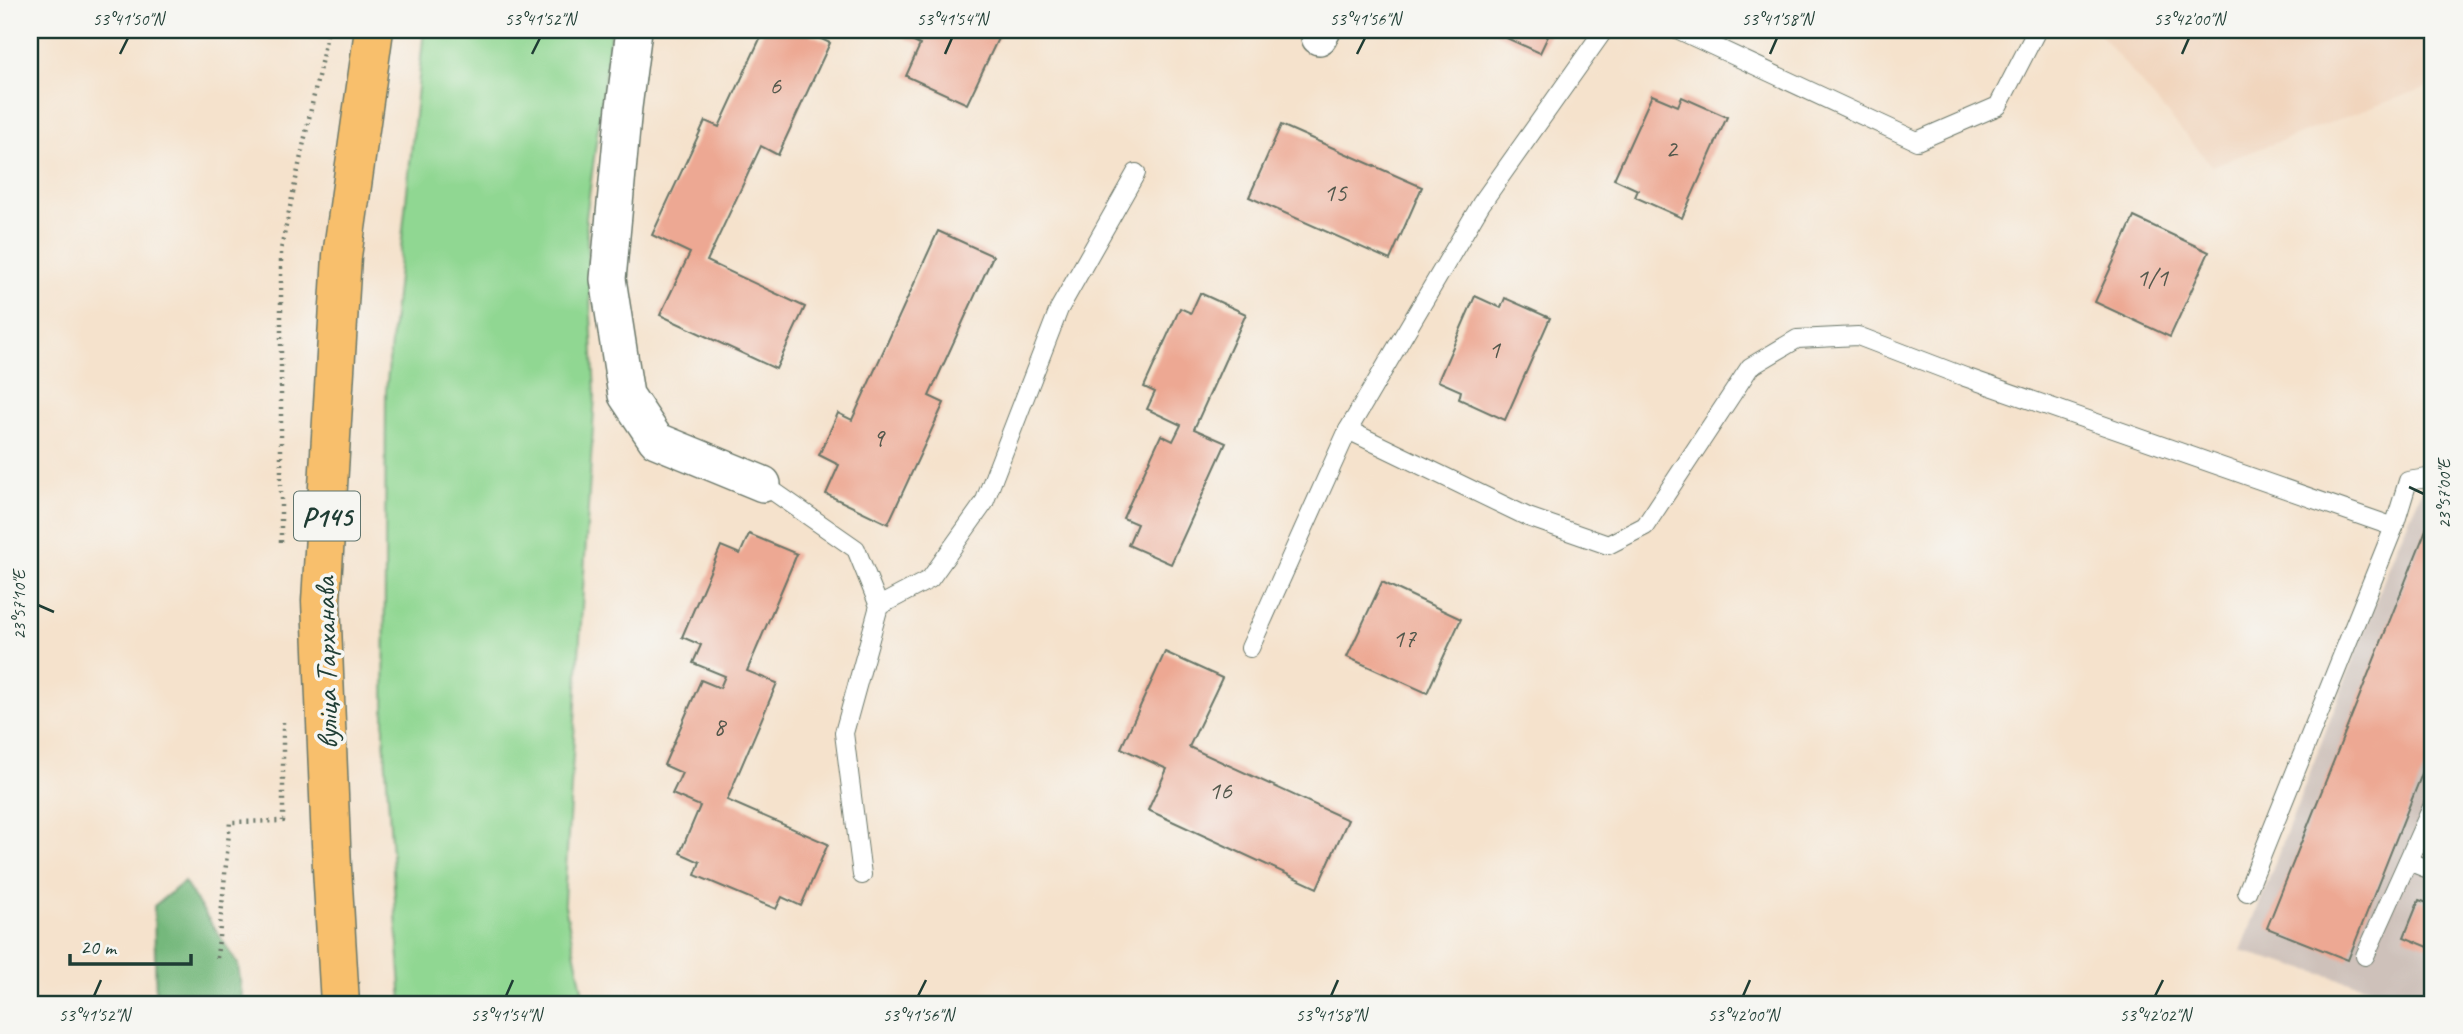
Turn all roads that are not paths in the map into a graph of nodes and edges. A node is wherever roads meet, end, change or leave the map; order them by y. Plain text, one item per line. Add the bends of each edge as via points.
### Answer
1 (374, 30) edge
2 (634, 30) edge
3 (1604, 30) edge
4 (1679, 30) edge
5 (2037, 30) edge
6 (1136, 173) dead end
7 (1348, 430) junction
8 (2433, 477) edge
9 (764, 484) joint
10 (2394, 527) junction
11 (879, 606) junction
12 (1250, 648) dead end
13 (2433, 805) edge
14 (2408, 861) junction
15 (2433, 871) edge
16 (862, 875) dead end
17 (2247, 892) dead end
18 (2365, 956) dead end
19 (340, 1004) edge

1 - 19 main road, вуліца Тарханава / Р145 via 342,256 321,601
2 - 9 street via 608,279 626,396 656,440
3 - 7 lane via 1481,204
4 - 5 lane via 1917,141 1998,106
6 - 11 lane via 1059,309 984,503 930,579
7 - 10 lane via 1528,517 1608,545 1645,526 1750,367 1797,339 1858,336
7 - 12 lane
8 - 10 lane via 2408,481
9 - 11 lane via 856,549
10 - 17 lane
11 - 16 lane via 844,733
13 - 14 lane
14 - 15 lane
14 - 18 lane

